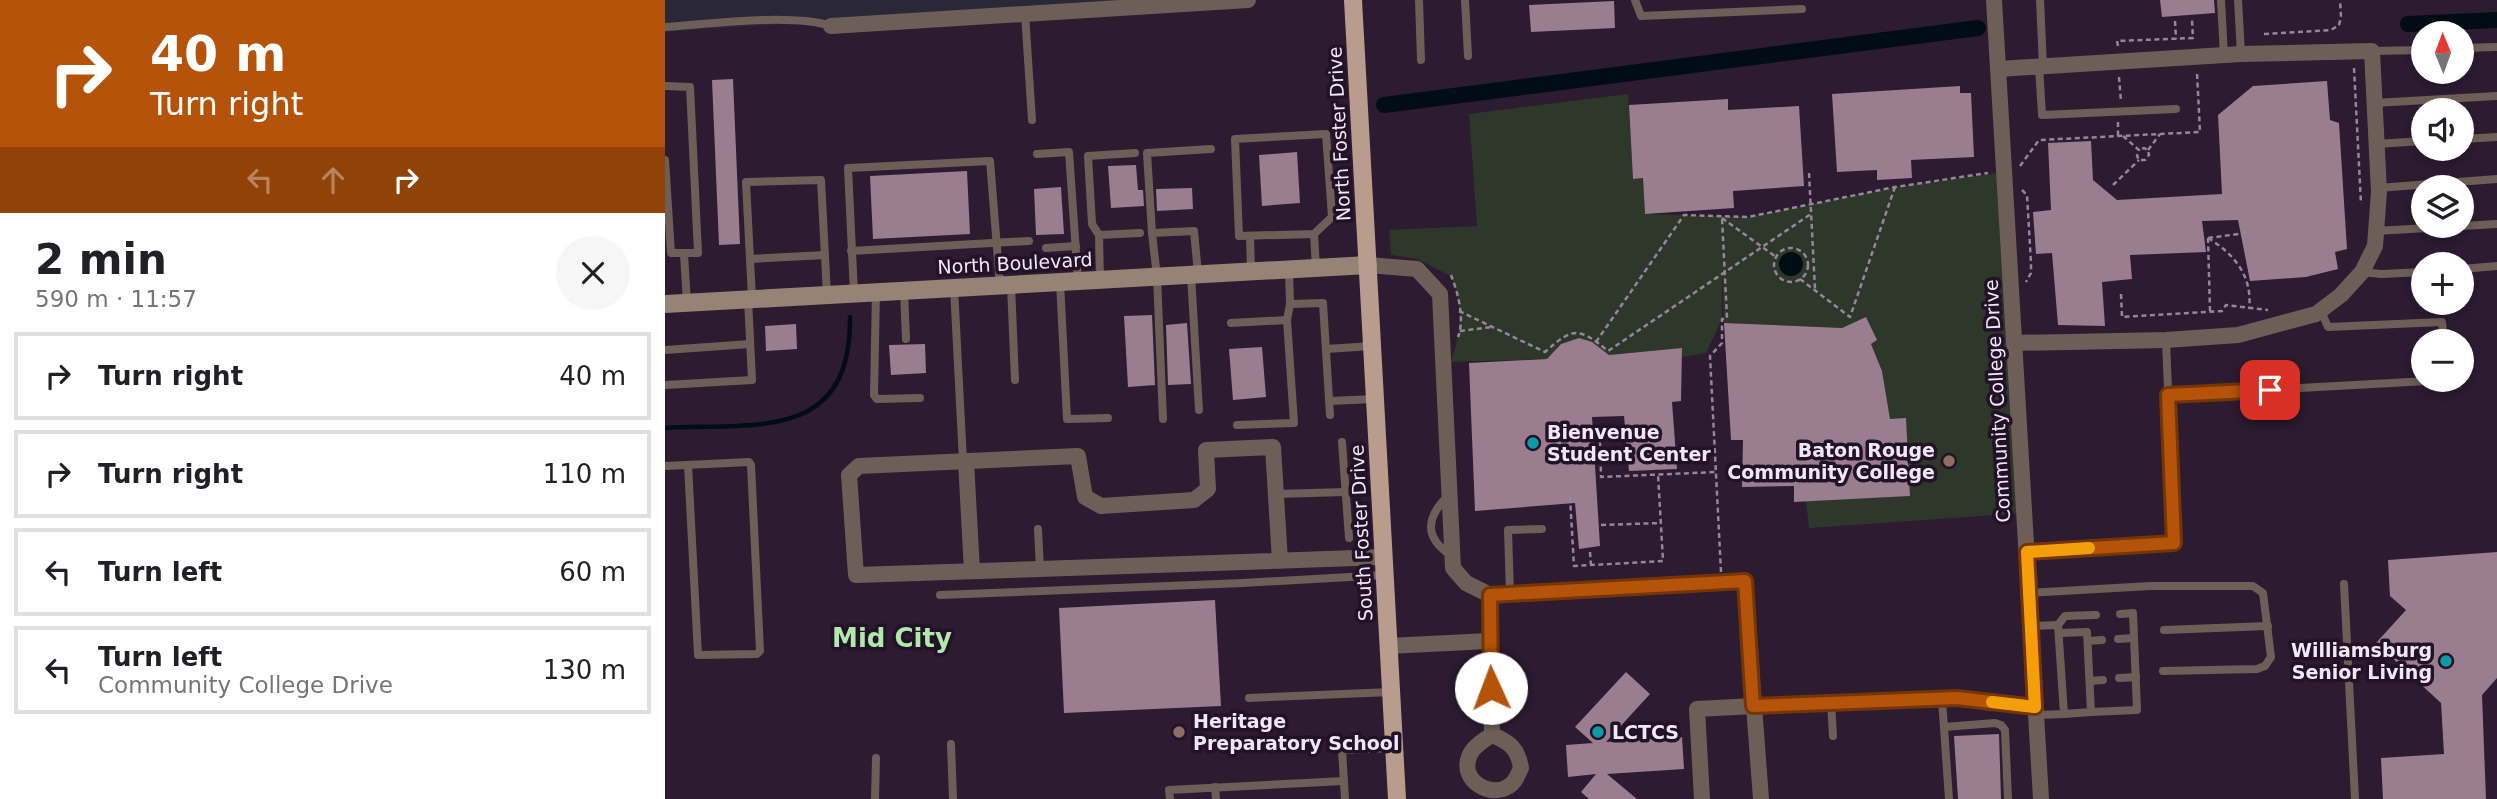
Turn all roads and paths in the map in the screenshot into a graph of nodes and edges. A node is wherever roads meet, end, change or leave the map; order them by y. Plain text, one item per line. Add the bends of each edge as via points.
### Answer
1 (1248, 0) edge
2 (1353, 0) edge
3 (1419, 0) edge
4 (1465, 0) edge
5 (1635, 0) edge
6 (1994, 0) edge
7 (2040, 0) edge
8 (2221, 0) edge
9 (2238, 0) edge
10 (2340, 0) edge
11 (1222, 1) edge
12 (1183, 2) edge
13 (1131, 4) edge
14 (1802, 9) dead end
15 (1025, 14) junction
16 (2175, 21) dead end
17 (831, 26) joint
18 (665, 27) edge
19 (2264, 34) dead end
20 (2176, 38) dead end
21 (2497, 47) edge
22 (2475, 48) edge
23 (2411, 50) edge
24 (2372, 51) junction
25 (2241, 54) junction
26 (2224, 55) junction
27 (1468, 56) dead end
28 (1421, 60) dead end
29 (2349, 63) dead end
30 (2041, 67) junction
31 (1999, 69) junction
32 (2197, 72) dead end
33 (665, 86) edge
34 (2497, 96) edge
35 (2374, 103) junction
36 (2176, 109) dead end
37 (1033, 120) dead end
38 (2160, 134) junction
39 (2123, 136) junction
40 (2497, 137) edge
41 (2474, 138) edge
42 (2411, 142) edge
43 (2376, 144) junction
44 (1211, 149) dead end
45 (2139, 150) junction
46 (2148, 150) junction
47 (1135, 153) dead end
48 (1037, 154) dead end
49 (665, 160) edge
50 (2139, 160) junction
51 (2010, 172) junction
52 (1809, 173) dead end
53 (2497, 180) edge
54 (2113, 186) dead end
55 (1895, 187) junction
56 (2378, 188) junction
57 (1811, 203) junction
58 (2361, 205) dead end
59 (1811, 214) junction
60 (1722, 218) junction
61 (2497, 224) edge
62 (2376, 231) junction
63 (1140, 233) dead end
64 (1152, 233) junction
65 (2246, 233) dead end
66 (1314, 234) junction
67 (1099, 235) junction
68 (1250, 236) junction
69 (2208, 238) junction
70 (1029, 241) dead end
71 (997, 242) junction
72 (1076, 246) junction
73 (1761, 247) junction
74 (1046, 248) dead end
75 (851, 251) junction
76 (684, 254) junction
77 (825, 255) junction
78 (1776, 257) junction
79 (750, 259) junction
80 (1814, 263) junction
81 (1368, 265) junction
82 (1808, 266) junction
83 (2497, 266) edge
84 (1316, 268) junction
85 (2474, 268) edge
86 (1289, 269) junction
87 (1251, 271) junction
88 (1725, 272) junction
89 (2362, 272) junction
90 (2411, 272) edge
91 (1194, 275) junction
92 (1157, 276) junction
93 (1800, 279) junction
94 (1100, 280) junction
95 (1069, 281) junction
96 (1005, 285) junction
97 (2024, 286) dead end
98 (954, 288) junction
99 (904, 290) junction
100 (1815, 290) junction
101 (876, 292) junction
102 (854, 293) junction
103 (2121, 294) dead end
104 (827, 295) junction
105 (750, 299) junction
106 (687, 303) junction
107 (665, 304) edge
108 (1290, 304) junction
109 (2249, 309) junction
110 (1459, 311) dead end
111 (2276, 311) dead end
112 (2321, 311) junction
113 (2210, 312) junction
114 (1287, 320) junction
115 (1231, 323) dead end
116 (1492, 327) junction
117 (2443, 329) edge
118 (1461, 331) dead end
119 (906, 339) dead end
120 (2166, 340) junction
121 (1596, 342) junction
122 (2014, 342) junction
123 (750, 344) junction
124 (1372, 346) junction
125 (1326, 349) junction
126 (665, 350) edge
127 (1015, 380) dead end
128 (2411, 382) edge
129 (665, 385) edge
130 (2168, 395) junction
131 (920, 398) dead end
132 (1375, 399) junction
133 (1329, 401) junction
134 (1199, 410) dead end
135 (1330, 415) dead end
136 (1108, 418) dead end
137 (1163, 419) dead end
138 (1237, 425) dead end
139 (1600, 441) dead end
140 (1342, 442) dead end
141 (964, 461) junction
142 (688, 465) junction
143 (665, 466) edge
144 (1716, 472) junction
145 (1658, 474) junction
146 (1345, 492) junction
147 (1276, 494) junction
148 (1570, 497) dead end
149 (1661, 523) junction
150 (1601, 525) dead end
151 (1038, 529) dead end
152 (1542, 529) dead end
153 (1349, 538) dead end
154 (1590, 552) dead end
155 (2027, 552) junction
156 (1280, 561) junction
157 (1591, 565) junction
158 (1384, 566) junction
159 (1040, 569) junction
160 (971, 571) junction
161 (1721, 572) dead end
162 (1745, 581) joint
163 (2344, 584) dead end
164 (2029, 593) junction
165 (1510, 594) junction
166 (940, 595) dead end
167 (1490, 595) junction
168 (2120, 614) dead end
169 (2096, 615) dead end
170 (2031, 626) junction
171 (2268, 626) junction
172 (2058, 629) junction
173 (2164, 630) dead end
174 (2134, 638) junction
175 (2118, 639) dead end
176 (2102, 640) dead end
177 (1489, 641) junction
178 (2088, 641) junction
179 (1388, 646) junction
180 (2163, 671) dead end
181 (2136, 677) junction
182 (2119, 678) dead end
183 (2103, 680) dead end
184 (2090, 681) junction
185 (1391, 692) junction
186 (1249, 698) dead end
187 (1942, 699) junction
188 (1831, 702) junction
189 (1753, 706) junction
190 (2036, 711) junction
191 (2091, 712) junction
192 (2064, 714) junction
193 (1944, 727) junction
194 (1492, 735) junction
195 (1833, 736) dead end
196 (951, 744) dead end
197 (1394, 748) junction
198 (876, 758) dead end
199 (1344, 781) junction
200 (1215, 787) junction
201 (1495, 795) edge
202 (875, 799) edge
203 (953, 799) edge
204 (1170, 799) edge
205 (1216, 799) edge
206 (1345, 799) edge
207 (1397, 799) edge
208 (1702, 799) edge
209 (1761, 799) edge
210 (1949, 799) edge
211 (2008, 799) edge
212 (2041, 799) edge
213 (2355, 799) edge

1 - 11 street
2 - 81 main road, North Foster Drive
3 - 28 lane
4 - 27 lane
5 - 14 lane via 1641,16
6 - 31 street, Community College Drive
7 - 30 lane
8 - 26 lane
9 - 25 lane
10 - 19 path via 2339,25 2331,30
11 - 12 street
12 - 13 street
13 - 15 street
15 - 17 street
15 - 37 lane
16 - 20 path
17 - 18 lane via 791,20
21 - 22 lane
23 - 24 lane
24 - 25 street
24 - 35 street
25 - 26 street
26 - 30 street
29 - 58 path via 2355,69
30 - 31 street
30 - 36 lane via 2042,115
31 - 51 street, Community College Drive
32 - 38 path via 2200,132
33 - 76 lane via 690,87 700,251
34 - 35 lane
35 - 43 street
38 - 39 path
38 - 46 path
39 - 45 path
39 - 51 path via 2039,140
40 - 41 lane
42 - 43 lane
43 - 56 street
44 - 64 lane via 1147,153
45 - 46 path
45 - 50 path
46 - 50 path via 2145,160
47 - 67 lane via 1088,156 1092,224
48 - 72 lane via 1069,152
49 - 76 lane via 671,253
50 - 54 path
51 - 55 path
51 - 97 path via 2027,195 2031,273
51 - 122 street, Community College Drive
52 - 57 path
53 - 56 lane
55 - 57 path
55 - 100 path via 1850,317
56 - 62 street
57 - 59 path
57 - 60 path
59 - 73 path
59 - 80 path
60 - 73 path
60 - 88 path
60 - 121 path via 1684,215
61 - 62 lane
62 - 89 street via 2375,246
63 - 67 lane
64 - 91 lane via 1194,231
64 - 92 lane
65 - 69 path
66 - 68 lane
66 - 68 lane via 1332,217 1326,134 1235,139 1239,236
66 - 84 lane
67 - 94 lane
68 - 87 lane
69 - 109 path via 2227,249 2241,267
69 - 113 path
70 - 71 lane
71 - 75 lane
71 - 75 lane via 990,161 848,169
71 - 96 lane
72 - 74 lane
72 - 95 lane
73 - 78 path
73 - 88 path
75 - 102 lane
76 - 106 lane
77 - 79 lane
77 - 79 lane via 821,180 746,182
77 - 104 lane
78 - 82 path via 1784,249 1795,248 1805,255
78 - 93 path via 1774,268 1779,278 1789,282
79 - 105 lane
80 - 82 path
80 - 100 path
81 - 84 street, North Boulevard
81 - 124 main road, South Foster Drive
81 - 167 street via 1417,269 1440,294 1453,568 1466,583
82 - 93 path
83 - 85 lane
84 - 86 street, North Boulevard
86 - 87 street, North Boulevard
86 - 108 lane
87 - 91 street, North Boulevard
88 - 121 path via 1608,351
88 - 144 path via 1727,318 1722,319 1722,343 1710,356
89 - 90 lane
89 - 112 street
91 - 92 street, North Boulevard
91 - 134 lane
92 - 94 street, North Boulevard
92 - 137 lane
93 - 100 path
94 - 95 street, North Boulevard
95 - 96 street, North Boulevard
95 - 136 lane via 1067,419
96 - 98 street, North Boulevard
96 - 127 lane
98 - 99 street, North Boulevard
98 - 141 lane
99 - 101 street, North Boulevard
99 - 119 lane
101 - 102 street, North Boulevard
101 - 131 lane via 874,395 877,399
102 - 104 street, North Boulevard
103 - 113 path via 2122,317
104 - 105 street, North Boulevard
105 - 106 street, North Boulevard
105 - 123 lane
106 - 107 street, North Boulevard
108 - 114 lane
108 - 125 lane via 1324,303
109 - 111 path
109 - 113 path via 2227,305 2222,311
110 - 116 path
112 - 117 lane via 2328,327 2442,321
112 - 120 street via 2238,335
114 - 115 lane
114 - 138 lane via 1294,423
116 - 118 path
116 - 121 path via 1545,352 1575,332 1588,334
120 - 122 street
120 - 130 lane
122 - 155 street, Community College Drive
123 - 126 lane
123 - 129 lane via 752,380
124 - 125 lane
124 - 132 main road, South Foster Drive
125 - 133 lane
128 - 130 lane
130 - 155 lane via 2174,543
132 - 133 lane
132 - 158 main road, South Foster Drive
133 - 135 lane
139 - 145 path via 1601,477
140 - 146 lane
141 - 147 street via 1078,456 1085,497 1101,506 1194,500 1208,489 1206,450 1273,447
141 - 160 street
141 - 160 street via 859,466 849,475 856,575
142 - 142 lane via 751,465 757,654 698,655
142 - 143 lane
144 - 145 path
144 - 161 path
145 - 149 path
146 - 147 lane
146 - 153 lane
147 - 156 street
148 - 157 path via 1574,566
149 - 150 path
149 - 157 path via 1663,561
151 - 159 lane
152 - 165 lane via 1508,530
154 - 157 path
155 - 164 street, Community College Drive
156 - 158 street
156 - 159 street
158 - 166 lane via 1243,583
158 - 179 main road, South Foster Drive
159 - 160 street
162 - 165 lane
162 - 189 street
163 - 213 lane
164 - 170 street, Community College Drive
164 - 171 lane via 2253,586 2263,593
165 - 167 lane
167 - 177 street
168 - 174 lane via 2133,613
169 - 172 lane via 2065,617
170 - 172 lane
170 - 190 street, Community College Drive
171 - 173 lane
171 - 180 lane via 2271,657 2265,666
172 - 178 lane via 2087,632
172 - 192 lane
174 - 175 lane
174 - 181 lane
176 - 178 lane
177 - 179 street
177 - 194 street
178 - 184 lane
179 - 185 main road, South Foster Drive
181 - 182 lane
181 - 191 lane via 2137,710
183 - 184 lane
184 - 191 lane
185 - 186 lane
185 - 197 main road, South Foster Drive
187 - 188 street
187 - 190 street
187 - 193 lane
188 - 189 street
188 - 195 lane
189 - 208 street via 1697,709
189 - 209 street
190 - 192 lane
190 - 212 street, Community College Drive
191 - 192 lane
193 - 210 lane
193 - 211 lane via 2001,725 2005,730
194 - 201 street via 1469,756 1468,772 1478,786
194 - 201 street via 1506,740 1519,753 1521,768 1511,786
196 - 203 lane
197 - 199 lane via 1342,750
197 - 207 main road, South Foster Drive
198 - 202 lane
199 - 200 lane
199 - 206 lane
200 - 204 lane via 1169,790
200 - 205 lane

